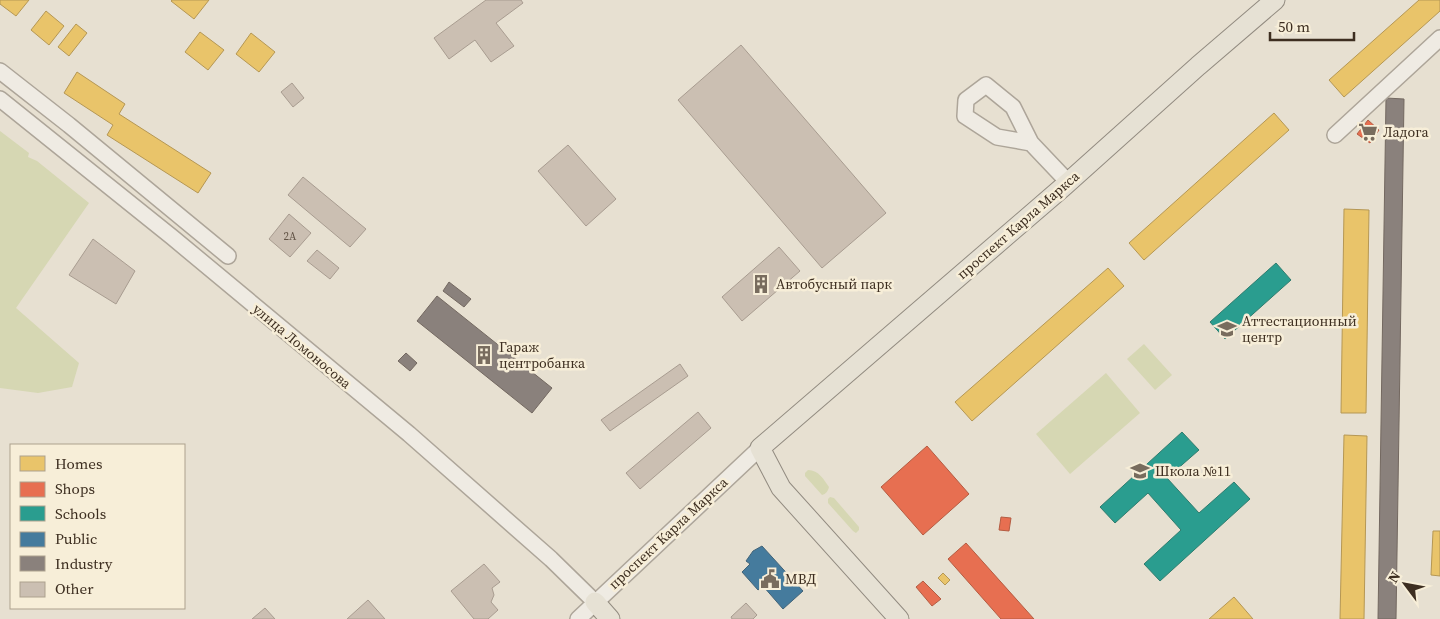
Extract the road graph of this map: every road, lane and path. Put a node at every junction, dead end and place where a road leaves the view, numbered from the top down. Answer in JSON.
{"nodes":[{"id":1,"x":1275,"y":0,"type":"edge"},
{"id":2,"x":1440,"y":38,"type":"edge"},
{"id":3,"x":0,"y":72,"type":"edge"},
{"id":4,"x":0,"y":99,"type":"edge"},
{"id":5,"x":1335,"y":135,"type":"dead end"},
{"id":6,"x":1031,"y":143,"type":"dead end"},
{"id":7,"x":1068,"y":182,"type":"junction"},
{"id":8,"x":228,"y":256,"type":"dead end"},
{"id":9,"x":760,"y":448,"type":"junction"},
{"id":10,"x":595,"y":602,"type":"junction"},
{"id":11,"x":578,"y":619,"type":"edge"},
{"id":12,"x":610,"y":619,"type":"edge"},
{"id":13,"x":899,"y":619,"type":"edge"}],
"edges":[{"from":1,"to":7,"type":"main road","name":"проспект Карла Маркса"},
{"from":2,"to":5,"type":"street"},
{"from":3,"to":8,"type":"street"},
{"from":4,"to":10,"type":"street","name":"улица Ломоносова"},
{"from":6,"to":7,"type":"street"},
{"from":7,"to":9,"type":"main road","name":"проспект Карла Маркса"},
{"from":9,"to":10,"type":"street","name":"проспект Карла Маркса"},
{"from":9,"to":13,"type":"main road"},
{"from":10,"to":11,"type":"street","name":"проспект Карла Маркса"},
{"from":10,"to":12,"type":"main road"}]}
